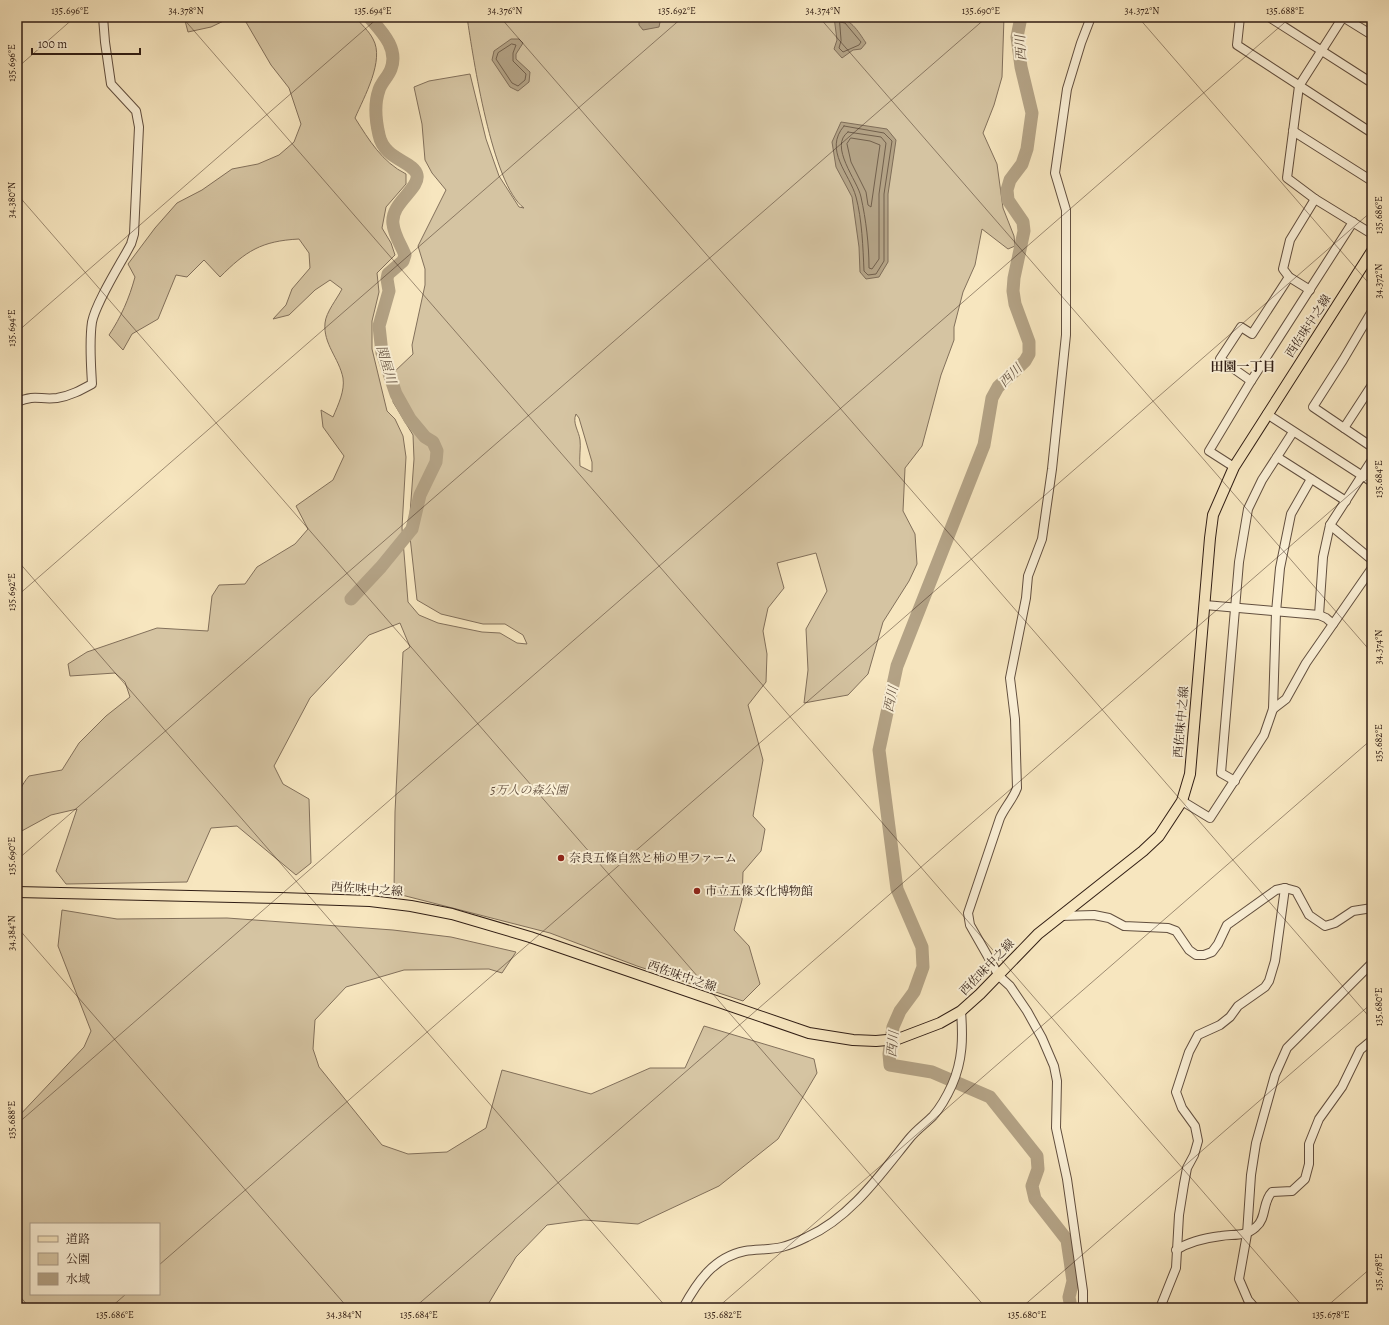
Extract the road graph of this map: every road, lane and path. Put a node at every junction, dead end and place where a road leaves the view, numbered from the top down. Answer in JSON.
{"nodes":[{"id":1,"x":103,"y":17,"type":"edge"},
{"id":2,"x":1091,"y":17,"type":"edge"},
{"id":3,"x":1240,"y":17,"type":"edge"},
{"id":4,"x":1269,"y":17,"type":"edge"},
{"id":5,"x":1343,"y":17,"type":"edge"},
{"id":6,"x":1372,"y":35,"type":"edge"},
{"id":7,"x":1321,"y":50,"type":"junction"},
{"id":8,"x":1372,"y":83,"type":"edge"},
{"id":9,"x":1299,"y":86,"type":"junction"},
{"id":10,"x":1293,"y":131,"type":"junction"},
{"id":11,"x":1372,"y":133,"type":"edge"},
{"id":12,"x":1372,"y":181,"type":"edge"},
{"id":13,"x":1315,"y":199,"type":"junction"},
{"id":14,"x":1353,"y":222,"type":"junction"},
{"id":15,"x":1372,"y":234,"type":"edge"},
{"id":16,"x":1372,"y":251,"type":"edge"},
{"id":17,"x":1289,"y":277,"type":"junction"},
{"id":18,"x":1310,"y":290,"type":"junction"},
{"id":19,"x":1372,"y":311,"type":"edge"},
{"id":20,"x":1251,"y":381,"type":"junction"},
{"id":21,"x":1372,"y":385,"type":"edge"},
{"id":22,"x":17,"y":402,"type":"edge"},
{"id":23,"x":1267,"y":414,"type":"junction"},
{"id":24,"x":1344,"y":428,"type":"junction"},
{"id":25,"x":1294,"y":432,"type":"junction"},
{"id":26,"x":1372,"y":447,"type":"edge"},
{"id":27,"x":1277,"y":457,"type":"junction"},
{"id":28,"x":1372,"y":460,"type":"edge"},
{"id":29,"x":1234,"y":467,"type":"junction"},
{"id":30,"x":1363,"y":476,"type":"junction"},
{"id":31,"x":1311,"y":479,"type":"junction"},
{"id":32,"x":1372,"y":482,"type":"edge"},
{"id":33,"x":1346,"y":501,"type":"junction"},
{"id":34,"x":1330,"y":525,"type":"junction"},
{"id":35,"x":1372,"y":560,"type":"edge"},
{"id":36,"x":1372,"y":568,"type":"edge"},
{"id":37,"x":1205,"y":605,"type":"junction"},
{"id":38,"x":1236,"y":608,"type":"junction"},
{"id":39,"x":1276,"y":612,"type":"junction"},
{"id":40,"x":1319,"y":615,"type":"junction"},
{"id":41,"x":1333,"y":624,"type":"junction"},
{"id":42,"x":1273,"y":709,"type":"junction"},
{"id":43,"x":1235,"y":781,"type":"junction"},
{"id":44,"x":1182,"y":801,"type":"junction"},
{"id":45,"x":1285,"y":888,"type":"junction"},
{"id":46,"x":17,"y":892,"type":"edge"},
{"id":47,"x":1372,"y":908,"type":"edge"},
{"id":48,"x":1060,"y":916,"type":"junction"},
{"id":49,"x":1372,"y":963,"type":"edge"},
{"id":50,"x":999,"y":976,"type":"junction"},
{"id":51,"x":961,"y":1011,"type":"junction"},
{"id":52,"x":1372,"y":1040,"type":"edge"},
{"id":53,"x":1247,"y":1234,"type":"junction"},
{"id":54,"x":1176,"y":1250,"type":"junction"},
{"id":55,"x":682,"y":1308,"type":"edge"},
{"id":56,"x":1083,"y":1308,"type":"edge"},
{"id":57,"x":1160,"y":1308,"type":"edge"},
{"id":58,"x":1255,"y":1308,"type":"edge"}],
"edges":[{"from":1,"to":22,"type":"street"},
{"from":2,"to":50,"type":"street"},
{"from":3,"to":9,"type":"street"},
{"from":4,"to":7,"type":"street"},
{"from":5,"to":6,"type":"street"},
{"from":5,"to":7,"type":"street"},
{"from":7,"to":8,"type":"street"},
{"from":7,"to":9,"type":"street"},
{"from":9,"to":10,"type":"street"},
{"from":9,"to":11,"type":"street"},
{"from":10,"to":12,"type":"street"},
{"from":10,"to":13,"type":"street"},
{"from":13,"to":14,"type":"street"},
{"from":13,"to":17,"type":"street"},
{"from":14,"to":15,"type":"street"},
{"from":14,"to":18,"type":"street"},
{"from":16,"to":23,"type":"main road","name":"西佐味中之線"},
{"from":17,"to":18,"type":"street"},
{"from":17,"to":20,"type":"street"},
{"from":18,"to":20,"type":"street"},
{"from":19,"to":24,"type":"street"},
{"from":20,"to":29,"type":"street"},
{"from":21,"to":24,"type":"street"},
{"from":23,"to":25,"type":"street"},
{"from":23,"to":29,"type":"main road","name":"西佐味中之線"},
{"from":24,"to":26,"type":"street"},
{"from":25,"to":27,"type":"street"},
{"from":25,"to":30,"type":"street"},
{"from":27,"to":31,"type":"street"},
{"from":27,"to":38,"type":"street"},
{"from":28,"to":30,"type":"street"},
{"from":29,"to":37,"type":"main road","name":"西佐味中之線"},
{"from":30,"to":32,"type":"street"},
{"from":30,"to":33,"type":"street"},
{"from":31,"to":33,"type":"street"},
{"from":31,"to":39,"type":"street"},
{"from":33,"to":34,"type":"street"},
{"from":34,"to":35,"type":"street"},
{"from":34,"to":40,"type":"street"},
{"from":36,"to":41,"type":"street"},
{"from":37,"to":38,"type":"street"},
{"from":37,"to":44,"type":"main road","name":"西佐味中之線"},
{"from":38,"to":39,"type":"street"},
{"from":38,"to":43,"type":"street"},
{"from":39,"to":40,"type":"street"},
{"from":39,"to":42,"type":"street"},
{"from":40,"to":41,"type":"street"},
{"from":41,"to":42,"type":"street"},
{"from":42,"to":43,"type":"street"},
{"from":43,"to":44,"type":"street"},
{"from":44,"to":48,"type":"main road","name":"西佐味中之線"},
{"from":45,"to":47,"type":"street"},
{"from":45,"to":48,"type":"street"},
{"from":45,"to":54,"type":"street"},
{"from":46,"to":51,"type":"main road","name":"西佐味中之線"},
{"from":48,"to":50,"type":"main road","name":"西佐味中之線"},
{"from":49,"to":53,"type":"street"},
{"from":50,"to":51,"type":"main road","name":"西佐味中之線"},
{"from":50,"to":56,"type":"street"},
{"from":51,"to":55,"type":"street"},
{"from":52,"to":53,"type":"street"},
{"from":53,"to":54,"type":"street"},
{"from":53,"to":58,"type":"street"},
{"from":54,"to":57,"type":"street"}]}
